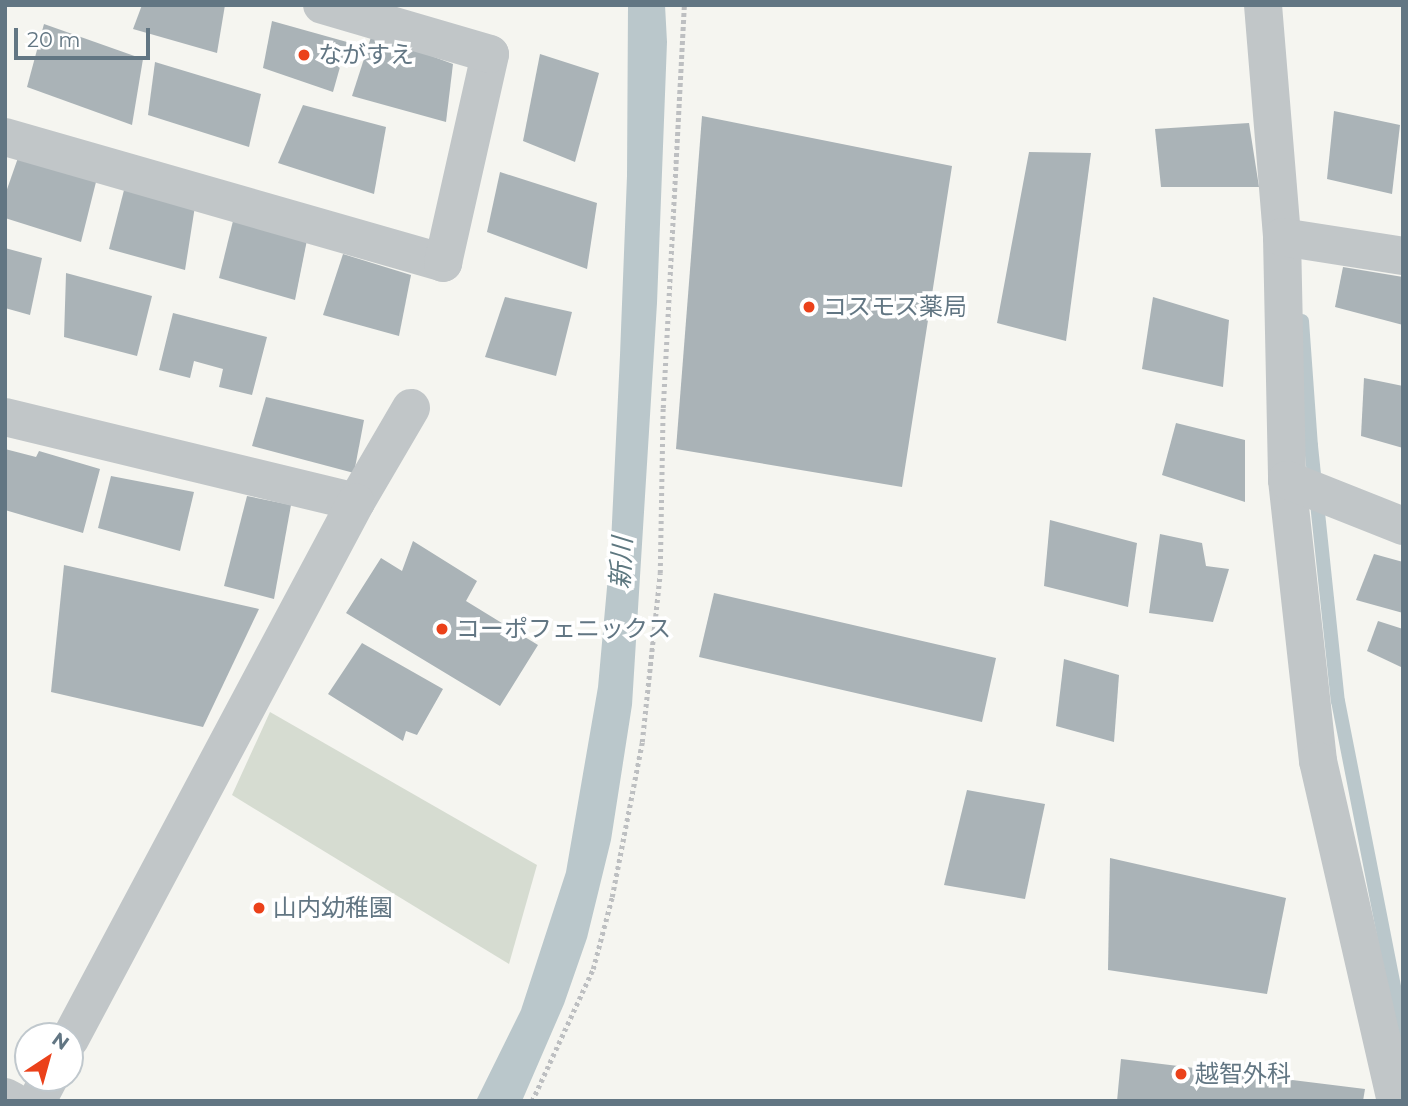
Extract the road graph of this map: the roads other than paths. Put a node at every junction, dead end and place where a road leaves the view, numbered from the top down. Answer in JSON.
{"nodes":[{"id":1,"x":323,"y":5,"type":"edge"},
{"id":2,"x":1263,"y":5,"type":"edge"},
{"id":3,"x":5,"y":136,"type":"edge"},
{"id":4,"x":1300,"y":240,"type":"junction"},
{"id":5,"x":1403,"y":256,"type":"edge"},
{"id":6,"x":411,"y":408,"type":"dead end"},
{"id":7,"x":5,"y":417,"type":"edge"},
{"id":8,"x":1287,"y":480,"type":"junction"},
{"id":9,"x":356,"y":502,"type":"junction"},
{"id":10,"x":1403,"y":526,"type":"edge"},
{"id":11,"x":79,"y":1022,"type":"edge"},
{"id":12,"x":5,"y":1097,"type":"edge"},
{"id":13,"x":13,"y":1101,"type":"edge"},
{"id":14,"x":1396,"y":1101,"type":"edge"}],
"edges":[{"from":1,"to":3,"type":"street"},
{"from":2,"to":4,"type":"street"},
{"from":4,"to":5,"type":"street"},
{"from":4,"to":8,"type":"street"},
{"from":6,"to":9,"type":"street"},
{"from":7,"to":9,"type":"street"},
{"from":8,"to":10,"type":"street"},
{"from":8,"to":14,"type":"street"},
{"from":9,"to":11,"type":"street"},
{"from":12,"to":13,"type":"street"}]}
